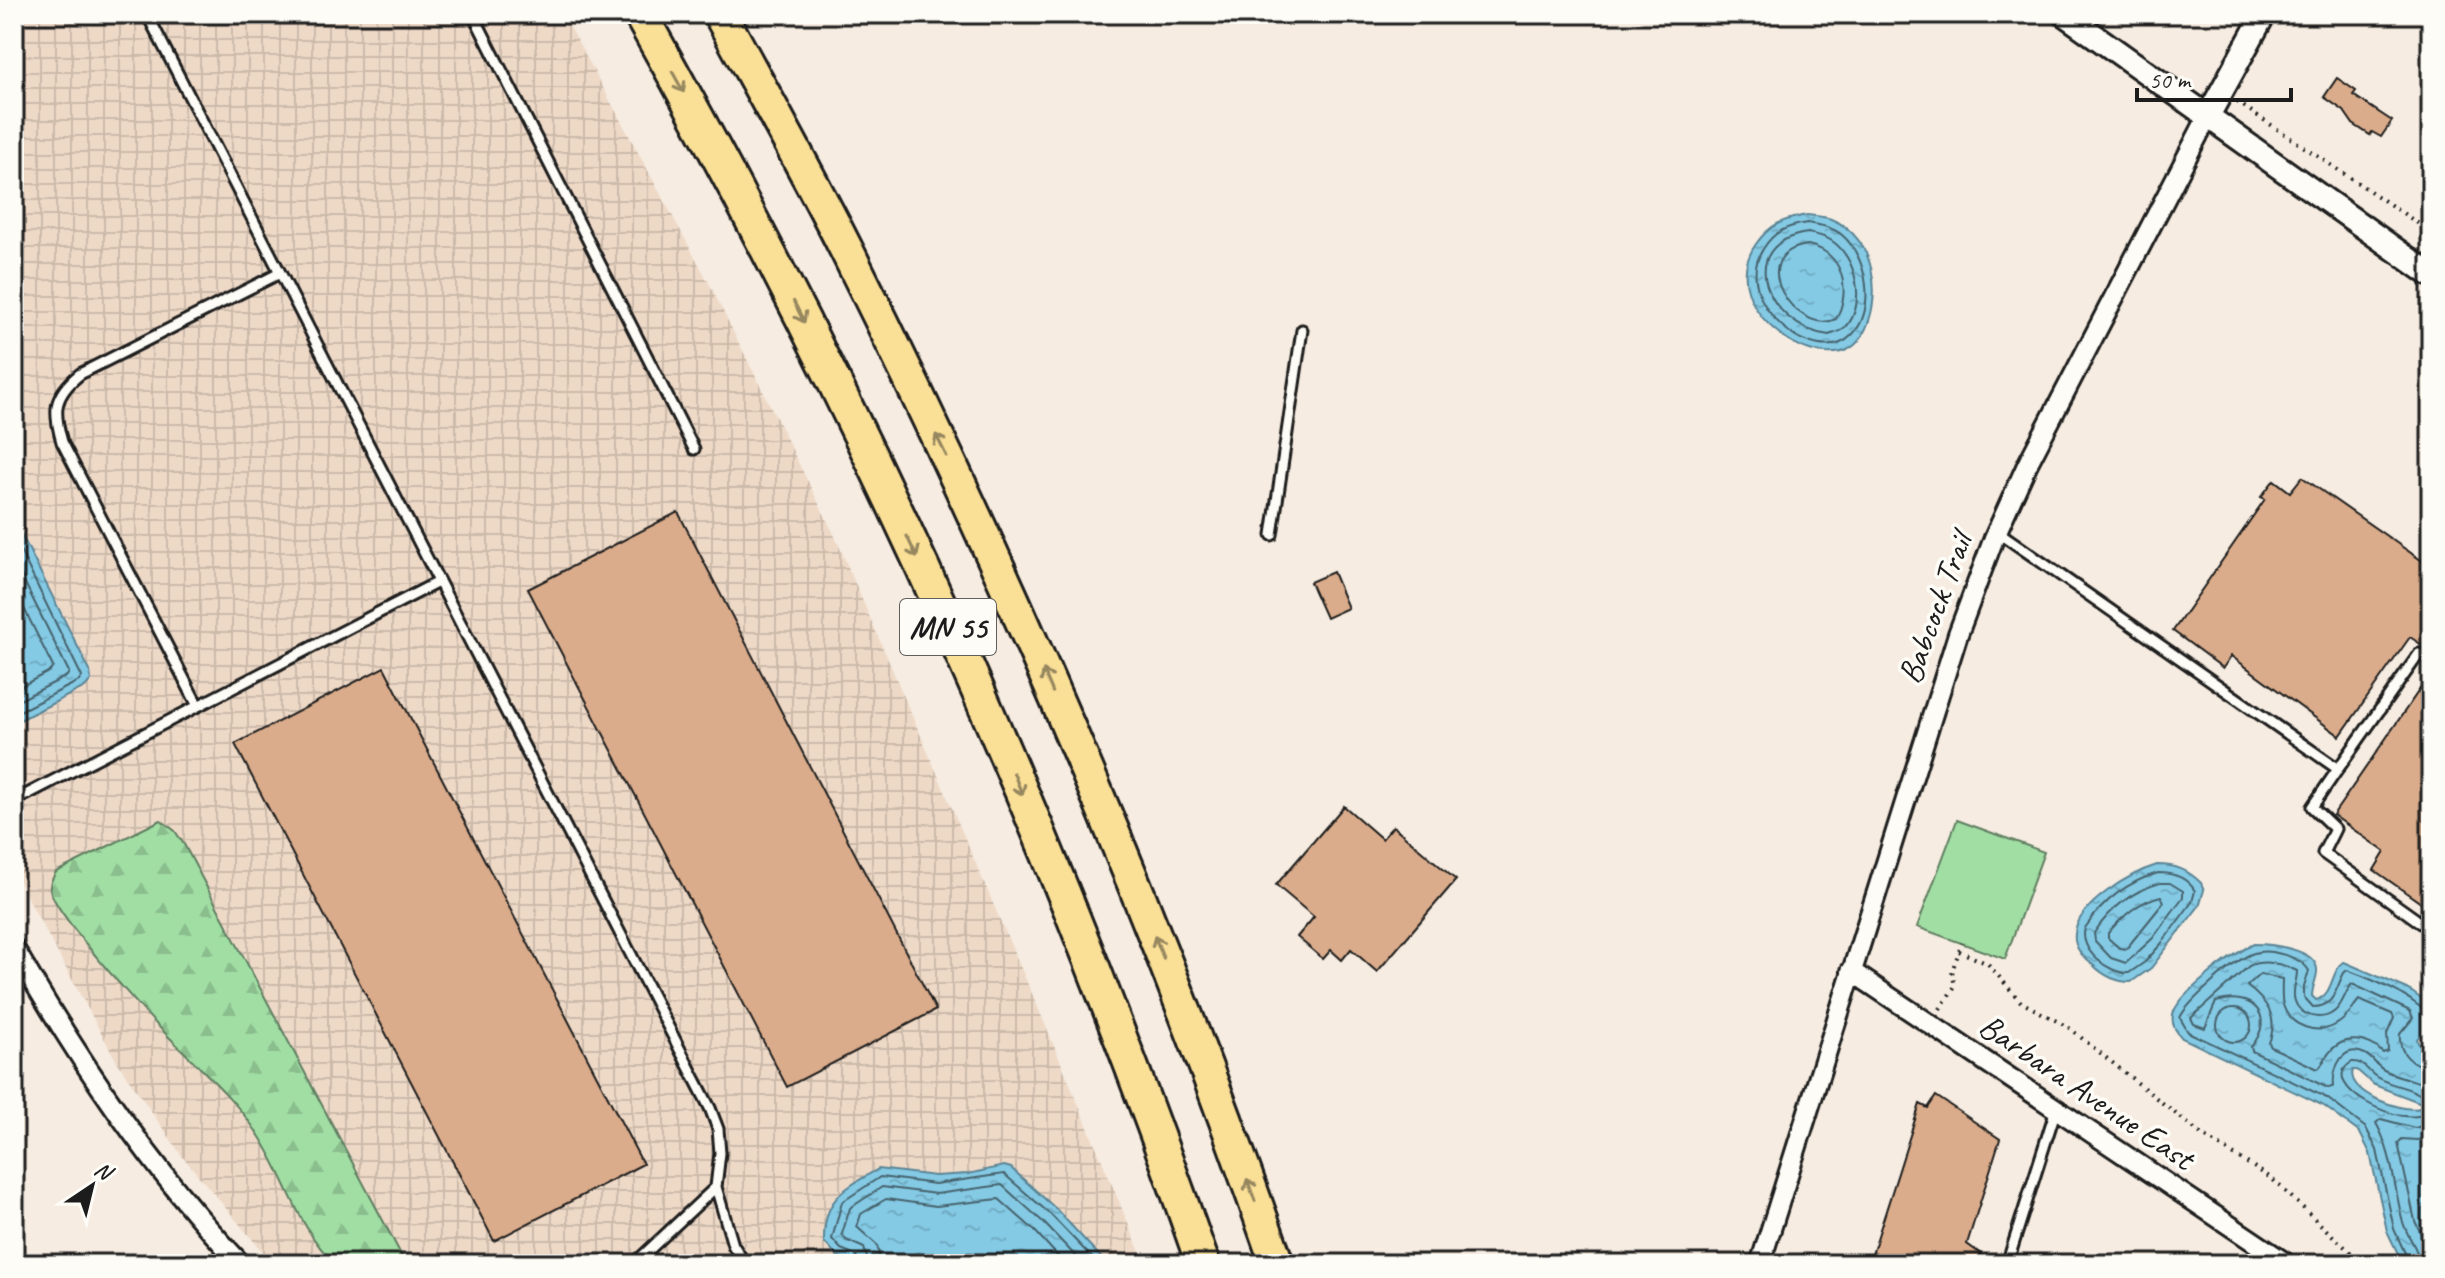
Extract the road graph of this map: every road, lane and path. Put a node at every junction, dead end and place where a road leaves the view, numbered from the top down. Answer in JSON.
{"nodes":[{"id":1,"x":147,"y":14,"type":"edge"},
{"id":2,"x":473,"y":14,"type":"edge"},
{"id":3,"x":640,"y":14,"type":"edge"},
{"id":4,"x":720,"y":14,"type":"edge"},
{"id":5,"x":2064,"y":14,"type":"edge"},
{"id":6,"x":2264,"y":14,"type":"edge"},
{"id":7,"x":2222,"y":91,"type":"junction"},
{"id":8,"x":2208,"y":116,"type":"junction"},
{"id":9,"x":2431,"y":232,"type":"edge"},
{"id":10,"x":280,"y":273,"type":"junction"},
{"id":11,"x":2431,"y":275,"type":"edge"},
{"id":12,"x":1302,"y":330,"type":"dead end"},
{"id":13,"x":694,"y":449,"type":"dead end"},
{"id":14,"x":1997,"y":531,"type":"junction"},
{"id":15,"x":1272,"y":535,"type":"dead end"},
{"id":16,"x":438,"y":582,"type":"junction"},
{"id":17,"x":2419,"y":654,"type":"dead end"},
{"id":18,"x":198,"y":706,"type":"junction"},
{"id":19,"x":2338,"y":769,"type":"junction"},
{"id":20,"x":14,"y":801,"type":"edge"},
{"id":21,"x":2431,"y":930,"type":"edge"},
{"id":22,"x":1962,"y":943,"type":"dead end"},
{"id":23,"x":14,"y":948,"type":"edge"},
{"id":24,"x":1959,"y":951,"type":"junction"},
{"id":25,"x":1851,"y":971,"type":"junction"},
{"id":26,"x":1930,"y":1024,"type":"junction"},
{"id":27,"x":2056,"y":1109,"type":"junction"},
{"id":28,"x":716,"y":1187,"type":"junction"},
{"id":29,"x":241,"y":1264,"type":"edge"},
{"id":30,"x":634,"y":1264,"type":"edge"},
{"id":31,"x":745,"y":1264,"type":"edge"},
{"id":32,"x":1203,"y":1264,"type":"edge"},
{"id":33,"x":1277,"y":1264,"type":"edge"},
{"id":34,"x":1760,"y":1264,"type":"edge"},
{"id":35,"x":2007,"y":1264,"type":"edge"},
{"id":36,"x":2287,"y":1264,"type":"edge"},
{"id":37,"x":2363,"y":1264,"type":"edge"}],
"edges":[{"from":1,"to":10,"type":"lane"},
{"from":2,"to":13,"type":"lane"},
{"from":3,"to":32,"type":"highway","number":"MN 55","one_way":true},
{"from":33,"to":4,"type":"highway","number":"MN 55","one_way":true},
{"from":5,"to":8,"type":"street"},
{"from":6,"to":7,"type":"street","name":"Babcock Trail"},
{"from":7,"to":8,"type":"street","name":"Babcock Trail"},
{"from":7,"to":9,"type":"path"},
{"from":8,"to":11,"type":"street"},
{"from":8,"to":14,"type":"street","name":"Babcock Trail"},
{"from":10,"to":16,"type":"lane"},
{"from":10,"to":18,"type":"lane"},
{"from":12,"to":15,"type":"lane"},
{"from":14,"to":19,"type":"lane"},
{"from":14,"to":25,"type":"street","name":"Babcock Trail"},
{"from":16,"to":18,"type":"lane"},
{"from":16,"to":28,"type":"lane"},
{"from":17,"to":19,"type":"lane"},
{"from":18,"to":20,"type":"lane"},
{"from":19,"to":21,"type":"lane"},
{"from":22,"to":24,"type":"path"},
{"from":23,"to":29,"type":"street"},
{"from":24,"to":26,"type":"path"},
{"from":24,"to":37,"type":"path"},
{"from":25,"to":26,"type":"street","name":"Barbara Avenue East"},
{"from":25,"to":34,"type":"street","name":"Babcock Trail"},
{"from":26,"to":27,"type":"street","name":"Barbara Avenue East"},
{"from":27,"to":35,"type":"lane"},
{"from":27,"to":36,"type":"street","name":"Barbara Avenue East"},
{"from":28,"to":30,"type":"lane"},
{"from":28,"to":31,"type":"lane"}]}
